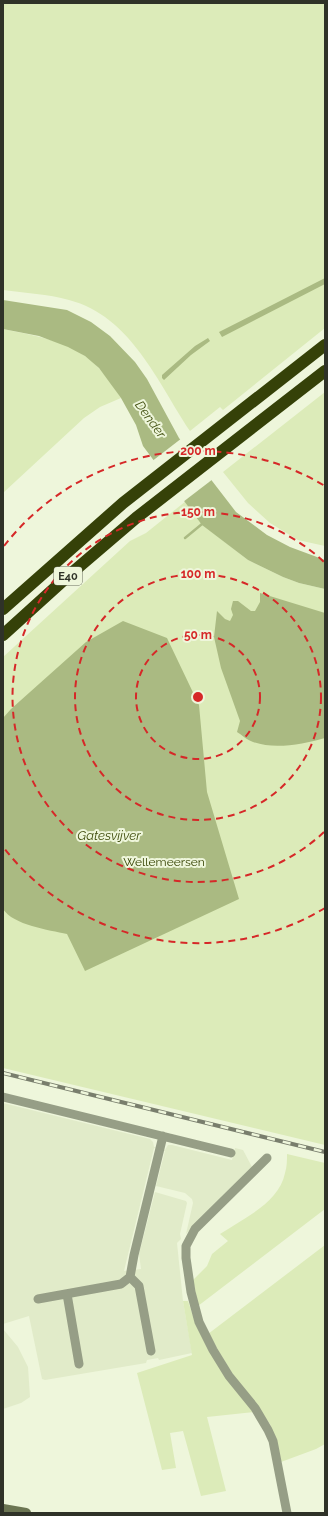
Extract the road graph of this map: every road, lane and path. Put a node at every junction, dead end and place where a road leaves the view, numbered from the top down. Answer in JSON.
{"nodes":[{"id":1,"x":325,"y":345,"type":"edge"},
{"id":2,"x":325,"y":371,"type":"edge"},
{"id":3,"x":3,"y":609,"type":"edge"},
{"id":4,"x":3,"y":635,"type":"edge"},
{"id":5,"x":3,"y":1097,"type":"edge"},
{"id":6,"x":163,"y":1136,"type":"junction"},
{"id":7,"x":231,"y":1153,"type":"dead end"},
{"id":8,"x":268,"y":1158,"type":"dead end"},
{"id":9,"x":130,"y":1277,"type":"junction"},
{"id":10,"x":67,"y":1294,"type":"junction"},
{"id":11,"x":38,"y":1299,"type":"dead end"},
{"id":12,"x":151,"y":1351,"type":"dead end"},
{"id":13,"x":79,"y":1364,"type":"dead end"},
{"id":14,"x":3,"y":1509,"type":"edge"},
{"id":15,"x":26,"y":1513,"type":"edge"},
{"id":16,"x":287,"y":1513,"type":"edge"}],
"edges":[{"from":1,"to":3,"type":"highway","number":"E40"},
{"from":2,"to":4,"type":"highway","number":"E40"},
{"from":5,"to":6,"type":"street"},
{"from":6,"to":7,"type":"street"},
{"from":6,"to":9,"type":"street"},
{"from":8,"to":16,"type":"street"},
{"from":9,"to":10,"type":"street"},
{"from":9,"to":12,"type":"street"},
{"from":10,"to":11,"type":"street"},
{"from":10,"to":13,"type":"street"},
{"from":14,"to":15,"type":"main road"}]}
